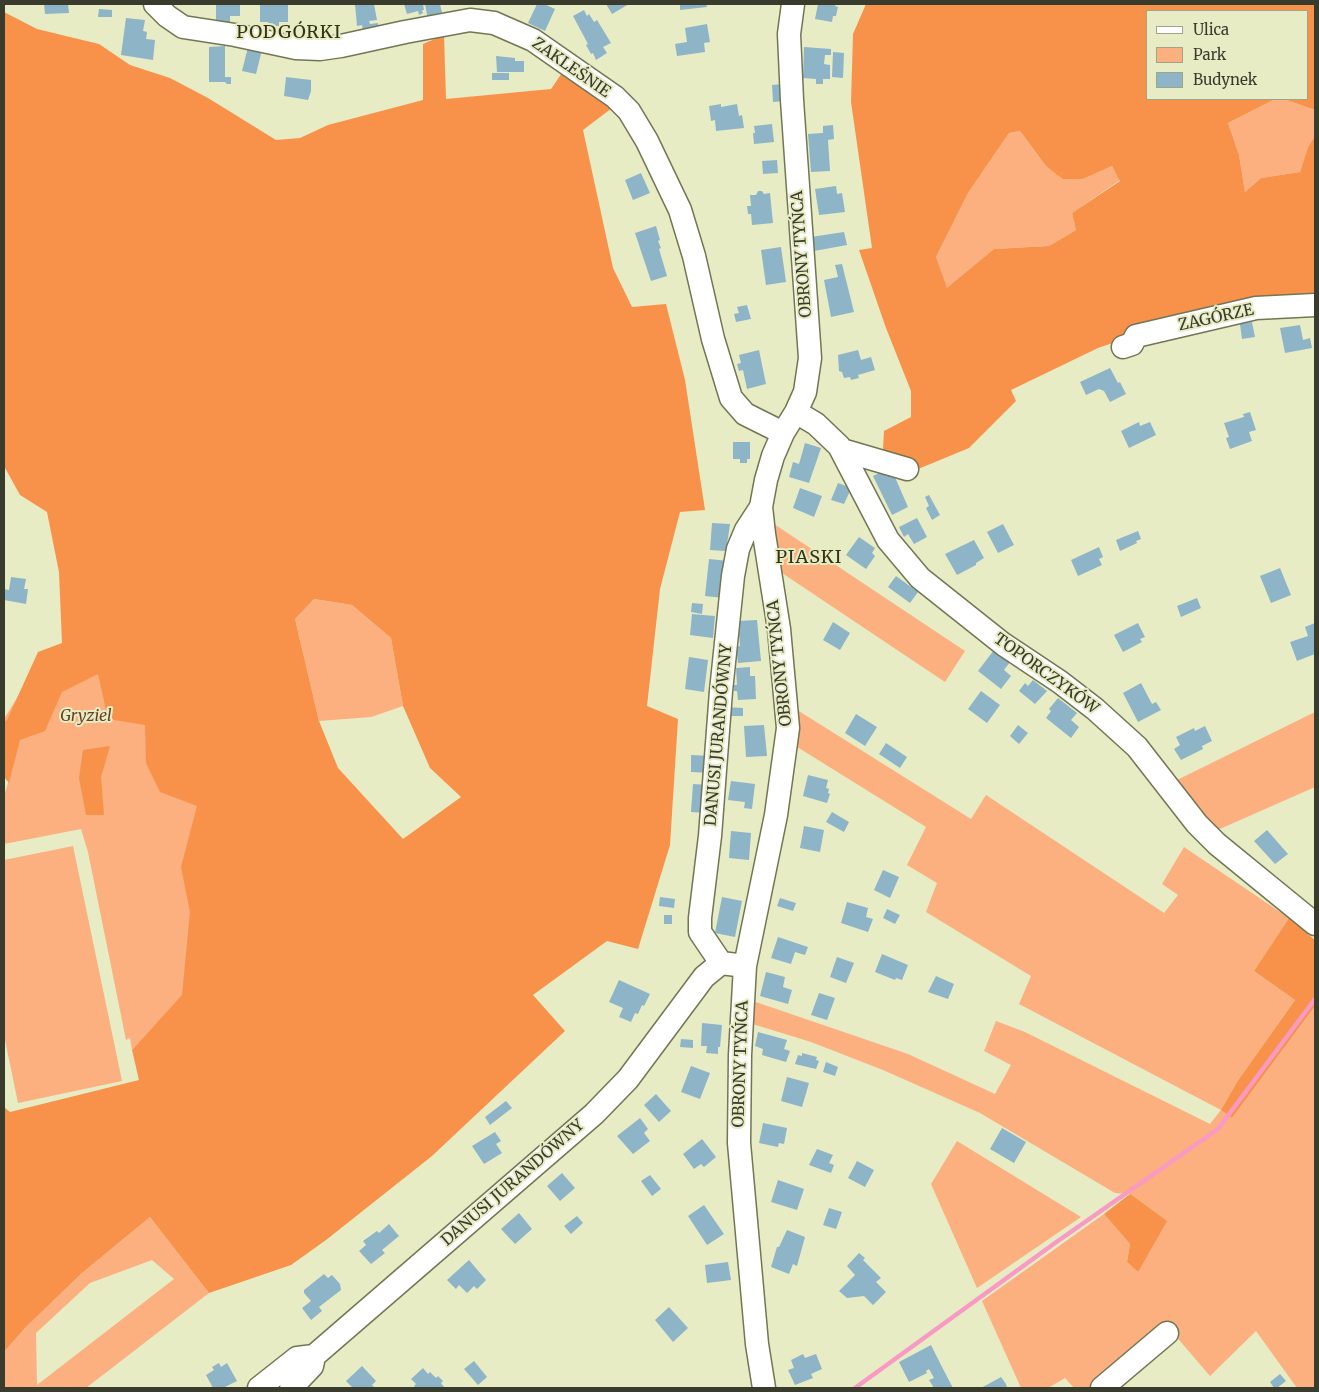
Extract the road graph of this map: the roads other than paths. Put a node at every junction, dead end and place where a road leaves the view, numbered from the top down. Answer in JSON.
{"nodes":[{"id":1,"x":155,"y":4,"type":"edge"},
{"id":2,"x":792,"y":4,"type":"edge"},
{"id":3,"x":1315,"y":305,"type":"edge"},
{"id":4,"x":1123,"y":347,"type":"dead end"},
{"id":5,"x":796,"y":412,"type":"junction"},
{"id":6,"x":783,"y":433,"type":"junction"},
{"id":7,"x":842,"y":450,"type":"junction"},
{"id":8,"x":906,"y":469,"type":"dead end"},
{"id":9,"x":762,"y":507,"type":"junction"},
{"id":10,"x":1315,"y":924,"type":"edge"},
{"id":11,"x":720,"y":964,"type":"junction"},
{"id":12,"x":745,"y":966,"type":"junction"},
{"id":13,"x":1167,"y":1333,"type":"dead end"},
{"id":14,"x":314,"y":1356,"type":"junction"},
{"id":15,"x":259,"y":1388,"type":"edge"},
{"id":16,"x":292,"y":1388,"type":"edge"},
{"id":17,"x":764,"y":1388,"type":"edge"},
{"id":18,"x":1102,"y":1388,"type":"edge"}],
"edges":[{"from":1,"to":6,"type":"street","name":"ZAKLEŚNIE"},
{"from":2,"to":5,"type":"street","name":"OBRONY TYŃCA"},
{"from":3,"to":4,"type":"street","name":"ZAGÓRZE"},
{"from":5,"to":6,"type":"street","name":"OBRONY TYŃCA"},
{"from":5,"to":7,"type":"street","name":"TOPORCZYKÓW"},
{"from":6,"to":9,"type":"street","name":"OBRONY TYŃCA"},
{"from":7,"to":8,"type":"street"},
{"from":7,"to":10,"type":"street","name":"TOPORCZYKÓW"},
{"from":9,"to":11,"type":"street","name":"DANUSI JURANDÓWNY"},
{"from":9,"to":12,"type":"street","name":"OBRONY TYŃCA"},
{"from":11,"to":12,"type":"street"},
{"from":11,"to":14,"type":"street","name":"DANUSI JURANDÓWNY"},
{"from":12,"to":17,"type":"street","name":"OBRONY TYŃCA"},
{"from":13,"to":18,"type":"street"},
{"from":14,"to":15,"type":"street"},
{"from":14,"to":16,"type":"street","name":"DANUSI JURANDÓWNY"}]}
